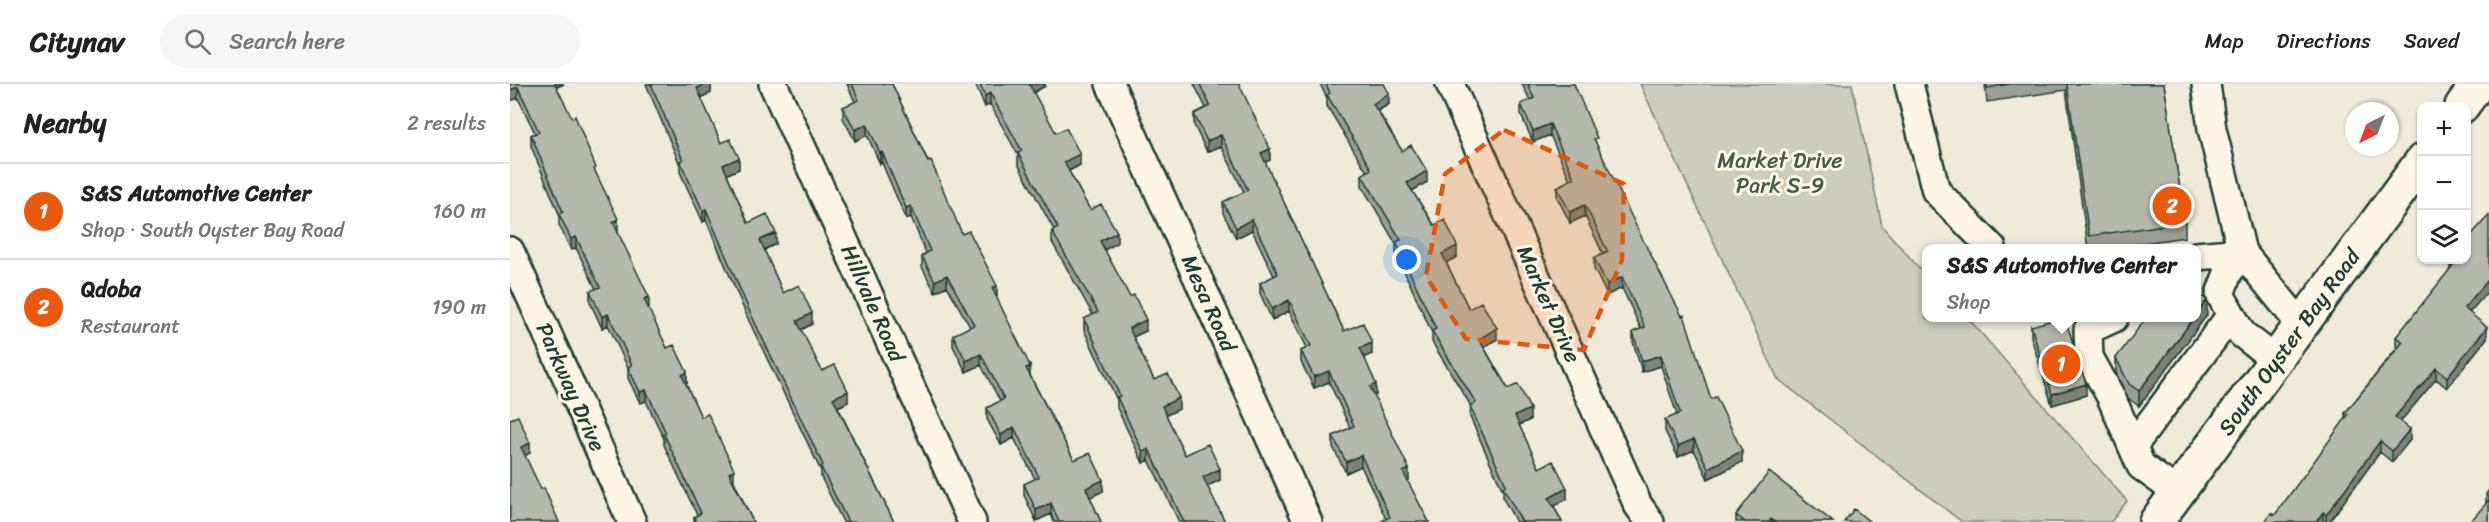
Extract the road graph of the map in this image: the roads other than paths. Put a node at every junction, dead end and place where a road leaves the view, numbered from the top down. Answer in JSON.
{"nodes":[{"id":1,"x":773,"y":84,"type":"edge"},
{"id":2,"x":1110,"y":84,"type":"edge"},
{"id":3,"x":1450,"y":84,"type":"edge"},
{"id":4,"x":1909,"y":84,"type":"edge"},
{"id":5,"x":2206,"y":84,"type":"edge"},
{"id":6,"x":2478,"y":84,"type":"edge"},
{"id":7,"x":2465,"y":102,"type":"edge"},
{"id":8,"x":2417,"y":166,"type":"edge"},
{"id":9,"x":1987,"y":244,"type":"edge"},
{"id":10,"x":2242,"y":252,"type":"junction"},
{"id":11,"x":511,"y":254,"type":"edge"},
{"id":12,"x":2201,"y":256,"type":"edge"},
{"id":13,"x":2231,"y":315,"type":"junction"},
{"id":14,"x":2105,"y":322,"type":"edge"},
{"id":15,"x":2301,"y":325,"type":"junction"},
{"id":16,"x":2276,"y":360,"type":"junction"},
{"id":17,"x":2133,"y":447,"type":"junction"},
{"id":18,"x":2178,"y":493,"type":"junction"},
{"id":19,"x":632,"y":522,"type":"edge"},
{"id":20,"x":972,"y":522,"type":"edge"},
{"id":21,"x":1308,"y":522,"type":"edge"},
{"id":22,"x":1650,"y":522,"type":"edge"},
{"id":23,"x":2156,"y":522,"type":"edge"}],
"edges":[{"from":1,"to":20,"type":"street","name":"Hillvale Road"},
{"from":2,"to":21,"type":"street","name":"Mesa Road"},
{"from":3,"to":22,"type":"street","name":"Market Drive"},
{"from":4,"to":9,"type":"street"},
{"from":5,"to":10,"type":"street"},
{"from":6,"to":7,"type":"main road"},
{"from":8,"to":15,"type":"main road","name":"South Oyster Bay Road"},
{"from":10,"to":12,"type":"street"},
{"from":10,"to":13,"type":"street"},
{"from":10,"to":15,"type":"street"},
{"from":11,"to":19,"type":"street","name":"Parkway Drive"},
{"from":13,"to":16,"type":"street"},
{"from":13,"to":17,"type":"street"},
{"from":14,"to":17,"type":"street"},
{"from":15,"to":16,"type":"main road","name":"South Oyster Bay Road"},
{"from":16,"to":18,"type":"main road","name":"South Oyster Bay Road"},
{"from":17,"to":18,"type":"street"},
{"from":18,"to":23,"type":"main road","name":"South Oyster Bay Road"}]}
